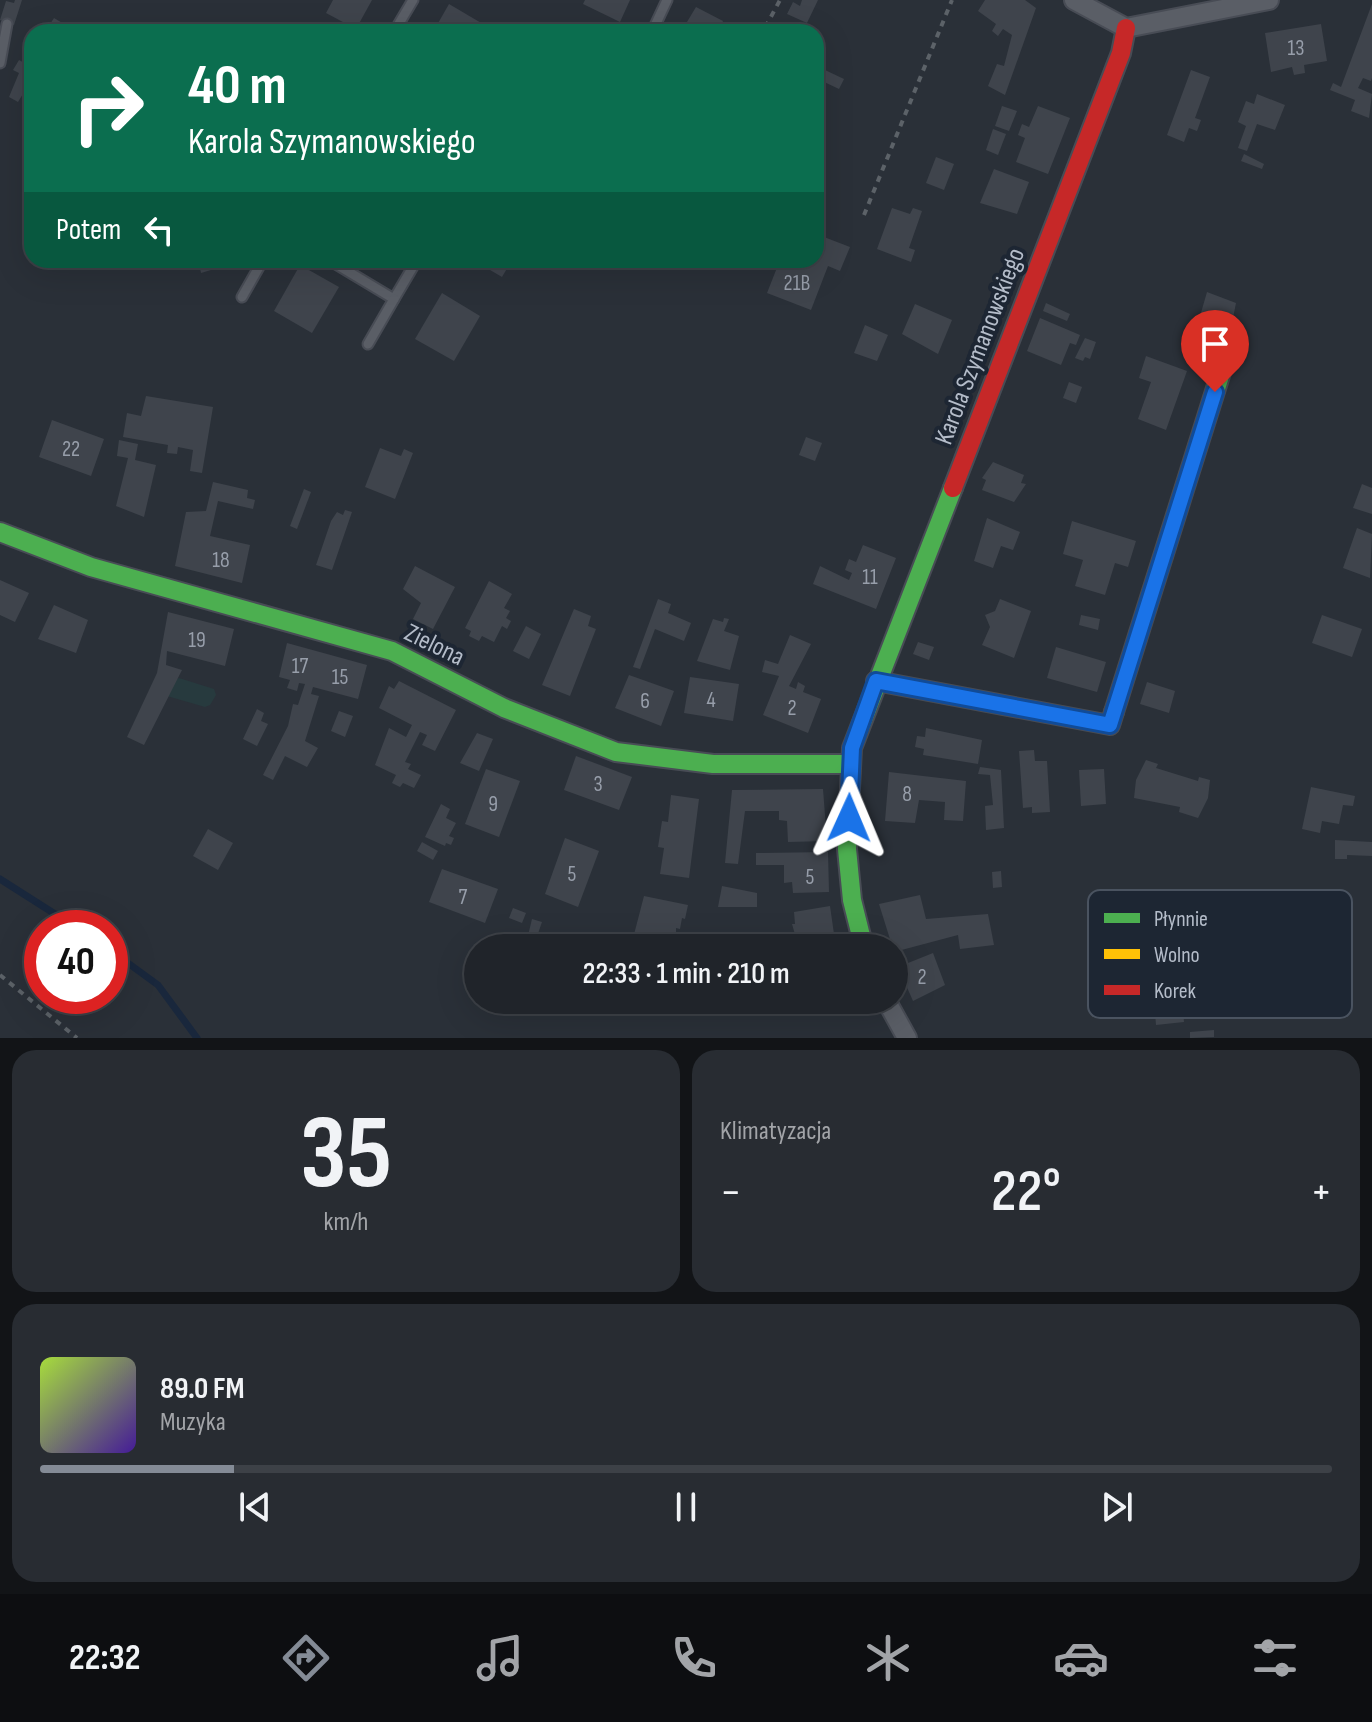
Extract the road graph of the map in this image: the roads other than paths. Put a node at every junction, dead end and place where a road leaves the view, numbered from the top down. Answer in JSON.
{"nodes":[{"id":1,"x":413,"y":0,"type":"edge"},
{"id":2,"x":667,"y":0,"type":"edge"},
{"id":3,"x":1074,"y":0,"type":"edge"},
{"id":4,"x":1269,"y":0,"type":"edge"},
{"id":5,"x":7,"y":24,"type":"dead end"},
{"id":6,"x":399,"y":24,"type":"edge"},
{"id":7,"x":656,"y":24,"type":"edge"},
{"id":8,"x":1126,"y":28,"type":"junction"},
{"id":9,"x":0,"y":63,"type":"edge"},
{"id":10,"x":258,"y":268,"type":"edge"},
{"id":11,"x":342,"y":268,"type":"edge"},
{"id":12,"x":412,"y":268,"type":"edge"},
{"id":13,"x":242,"y":297,"type":"dead end"},
{"id":14,"x":394,"y":299,"type":"junction"},
{"id":15,"x":368,"y":344,"type":"dead end"},
{"id":16,"x":1223,"y":366,"type":"dead end"},
{"id":17,"x":0,"y":532,"type":"edge"},
{"id":18,"x":876,"y":681,"type":"junction"},
{"id":19,"x":850,"y":764,"type":"junction"},
{"id":20,"x":860,"y":934,"type":"edge"},
{"id":21,"x":894,"y":1014,"type":"edge"},
{"id":22,"x":907,"y":1038,"type":"edge"}],
"edges":[{"from":1,"to":6,"type":"lane"},
{"from":2,"to":7,"type":"lane"},
{"from":3,"to":8,"type":"street"},
{"from":4,"to":8,"type":"street"},
{"from":5,"to":9,"type":"lane"},
{"from":8,"to":18,"type":"street","name":"Karola Szymanowskiego"},
{"from":10,"to":13,"type":"lane"},
{"from":11,"to":14,"type":"lane"},
{"from":12,"to":14,"type":"lane"},
{"from":14,"to":15,"type":"lane"},
{"from":16,"to":18,"type":"street"},
{"from":17,"to":19,"type":"street","name":"Zielona"},
{"from":18,"to":19,"type":"street","name":"Karola Szymanowskiego"},
{"from":19,"to":20,"type":"street","name":"Karola Szymanowskiego"},
{"from":21,"to":22,"type":"street"}]}
